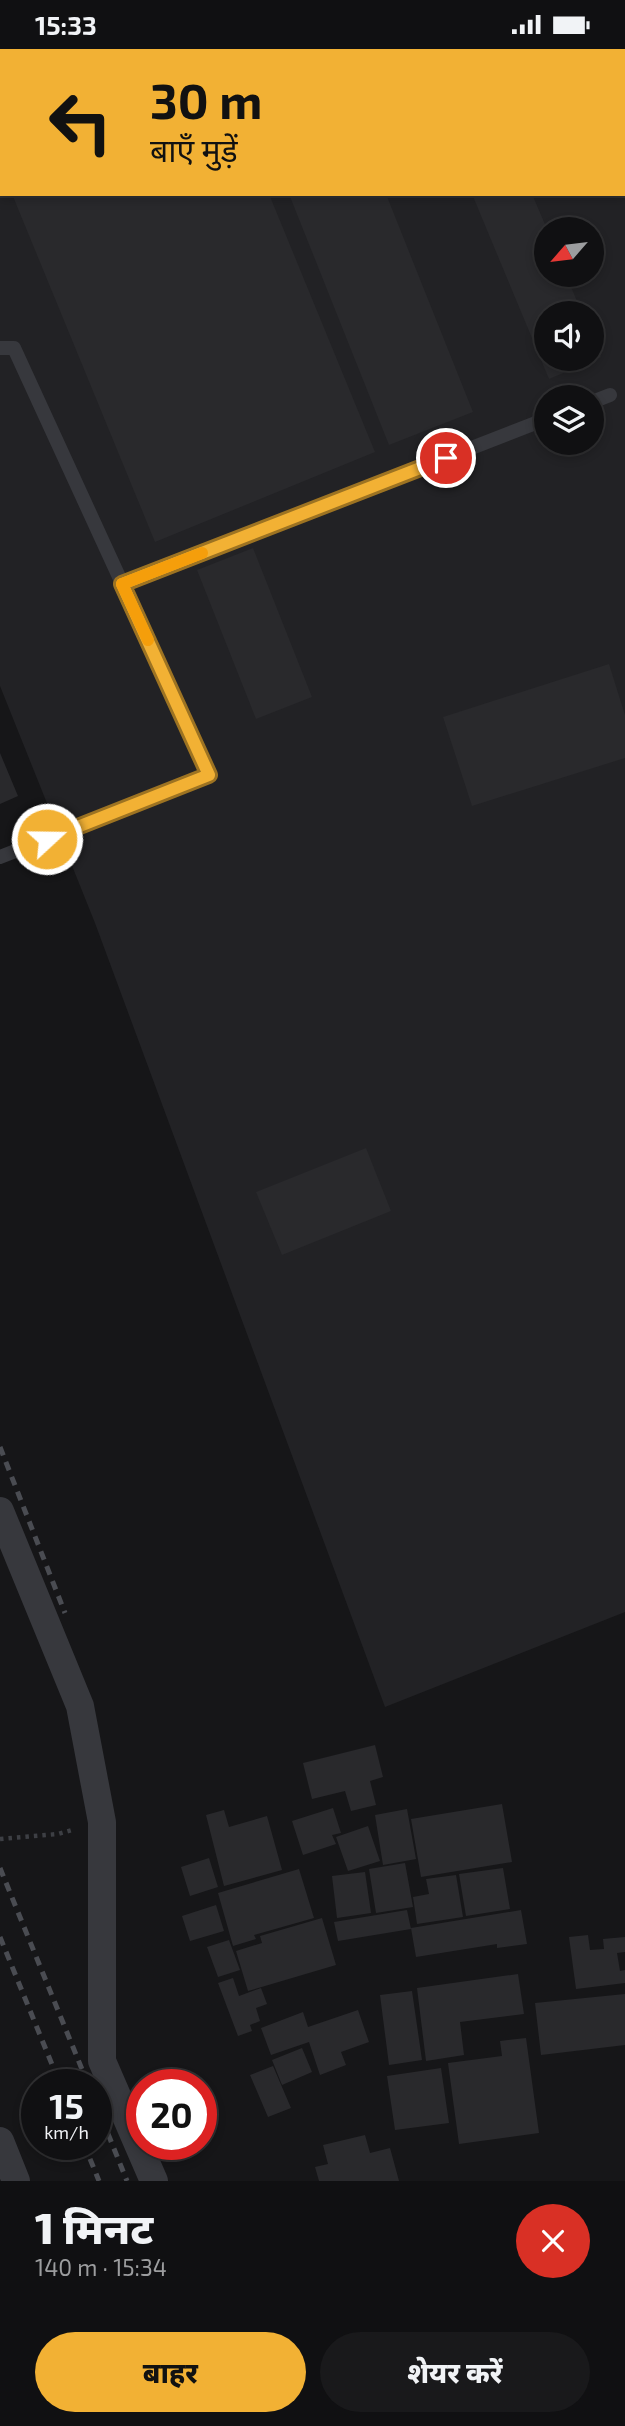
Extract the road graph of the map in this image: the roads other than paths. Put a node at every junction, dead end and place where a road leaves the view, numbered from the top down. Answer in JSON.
{"nodes":[{"id":1,"x":0,"y":348,"type":"edge"},
{"id":2,"x":610,"y":395,"type":"dead end"},
{"id":3,"x":604,"y":397,"type":"edge"},
{"id":4,"x":534,"y":424,"type":"edge"},
{"id":5,"x":122,"y":584,"type":"junction"},
{"id":6,"x":0,"y":857,"type":"edge"},
{"id":7,"x":0,"y":1511,"type":"edge"},
{"id":8,"x":0,"y":2141,"type":"edge"},
{"id":9,"x":16,"y":2181,"type":"edge"},
{"id":10,"x":154,"y":2181,"type":"edge"}],
"edges":[{"from":1,"to":5,"type":"lane"},
{"from":2,"to":3,"type":"lane"},
{"from":4,"to":5,"type":"lane"},
{"from":5,"to":6,"type":"lane"},
{"from":7,"to":10,"type":"street"},
{"from":8,"to":9,"type":"street"}]}
